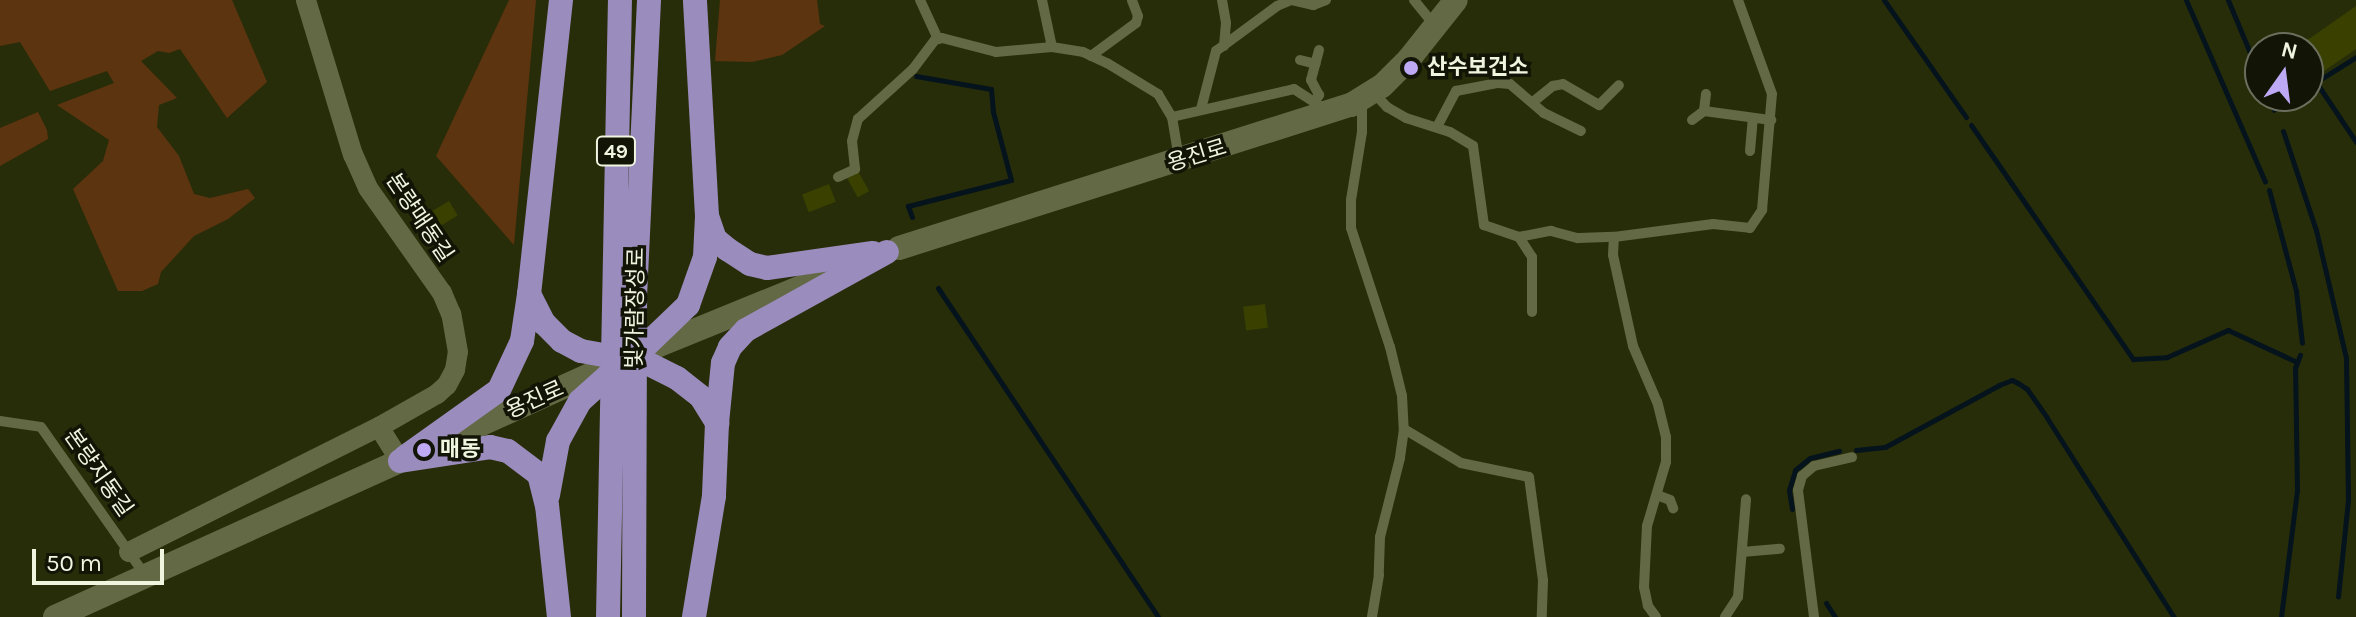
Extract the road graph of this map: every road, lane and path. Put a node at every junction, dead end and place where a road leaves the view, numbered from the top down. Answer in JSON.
{"nodes":[{"id":1,"x":306,"y":0,"type":"edge"},
{"id":2,"x":561,"y":0,"type":"edge"},
{"id":3,"x":620,"y":0,"type":"edge"},
{"id":4,"x":649,"y":0,"type":"edge"},
{"id":5,"x":695,"y":0,"type":"edge"},
{"id":6,"x":920,"y":0,"type":"edge"},
{"id":7,"x":1042,"y":0,"type":"edge"},
{"id":8,"x":1132,"y":0,"type":"edge"},
{"id":9,"x":1222,"y":0,"type":"edge"},
{"id":10,"x":1326,"y":0,"type":"edge"},
{"id":11,"x":1414,"y":0,"type":"edge"},
{"id":12,"x":1456,"y":0,"type":"edge"},
{"id":13,"x":1738,"y":0,"type":"edge"},
{"id":14,"x":1437,"y":28,"type":"junction"},
{"id":15,"x":938,"y":39,"type":"junction"},
{"id":16,"x":1224,"y":46,"type":"junction"},
{"id":17,"x":1052,"y":47,"type":"junction"},
{"id":18,"x":1319,"y":50,"type":"dead end"},
{"id":19,"x":1091,"y":56,"type":"junction"},
{"id":20,"x":1300,"y":60,"type":"dead end"},
{"id":21,"x":1316,"y":64,"type":"junction"},
{"id":22,"x":1619,"y":85,"type":"dead end"},
{"id":23,"x":1706,"y":94,"type":"dead end"},
{"id":24,"x":1367,"y":95,"type":"junction"},
{"id":25,"x":1533,"y":102,"type":"junction"},
{"id":26,"x":1322,"y":107,"type":"junction"},
{"id":27,"x":1201,"y":109,"type":"junction"},
{"id":28,"x":1704,"y":111,"type":"junction"},
{"id":29,"x":1172,"y":117,"type":"junction"},
{"id":30,"x":1753,"y":118,"type":"junction"},
{"id":31,"x":1692,"y":120,"type":"dead end"},
{"id":32,"x":1771,"y":120,"type":"junction"},
{"id":33,"x":1437,"y":127,"type":"junction"},
{"id":34,"x":1581,"y":131,"type":"dead end"},
{"id":35,"x":1750,"y":151,"type":"dead end"},
{"id":36,"x":1180,"y":161,"type":"junction"},
{"id":37,"x":838,"y":177,"type":"dead end"},
{"id":38,"x":707,"y":216,"type":"junction"},
{"id":39,"x":1519,"y":237,"type":"junction"},
{"id":40,"x":1614,"y":237,"type":"junction"},
{"id":41,"x":893,"y":250,"type":"junction"},
{"id":42,"x":529,"y":294,"type":"junction"},
{"id":43,"x":624,"y":299,"type":"junction"},
{"id":44,"x":1532,"y":312,"type":"dead end"},
{"id":45,"x":631,"y":357,"type":"junction"},
{"id":46,"x":0,"y":421,"type":"edge"},
{"id":47,"x":717,"y":423,"type":"junction"},
{"id":48,"x":379,"y":427,"type":"junction"},
{"id":49,"x":1404,"y":429,"type":"junction"},
{"id":50,"x":1852,"y":457,"type":"dead end"},
{"id":51,"x":400,"y":461,"type":"junction"},
{"id":52,"x":624,"y":469,"type":"junction"},
{"id":53,"x":1657,"y":495,"type":"junction"},
{"id":54,"x":1746,"y":499,"type":"dead end"},
{"id":55,"x":547,"y":505,"type":"junction"},
{"id":56,"x":1673,"y":508,"type":"dead end"},
{"id":57,"x":1780,"y":549,"type":"dead end"},
{"id":58,"x":129,"y":552,"type":"junction"},
{"id":59,"x":1742,"y":552,"type":"junction"},
{"id":60,"x":145,"y":576,"type":"junction"},
{"id":61,"x":55,"y":617,"type":"edge"},
{"id":62,"x":559,"y":617,"type":"edge"},
{"id":63,"x":608,"y":617,"type":"edge"},
{"id":64,"x":634,"y":617,"type":"edge"},
{"id":65,"x":694,"y":617,"type":"edge"},
{"id":66,"x":1372,"y":617,"type":"edge"},
{"id":67,"x":1542,"y":617,"type":"edge"},
{"id":68,"x":1656,"y":617,"type":"edge"},
{"id":69,"x":1725,"y":617,"type":"edge"},
{"id":70,"x":1814,"y":617,"type":"edge"}],
"edges":[{"from":1,"to":48,"type":"street","name":"본량매동길"},
{"from":2,"to":42,"type":"highway"},
{"from":3,"to":43,"type":"highway","name":"빛가람장성로","number":"49"},
{"from":4,"to":43,"type":"highway","name":"빛가람장성로","number":"49"},
{"from":5,"to":38,"type":"highway"},
{"from":6,"to":15,"type":"lane"},
{"from":7,"to":17,"type":"lane"},
{"from":8,"to":19,"type":"lane"},
{"from":9,"to":16,"type":"lane"},
{"from":10,"to":16,"type":"lane"},
{"from":11,"to":14,"type":"lane"},
{"from":12,"to":14,"type":"main road","name":"용진로"},
{"from":13,"to":32,"type":"lane"},
{"from":14,"to":24,"type":"main road","name":"용진로"},
{"from":15,"to":17,"type":"lane"},
{"from":15,"to":37,"type":"lane"},
{"from":16,"to":27,"type":"lane"},
{"from":17,"to":19,"type":"lane"},
{"from":18,"to":21,"type":"lane"},
{"from":19,"to":29,"type":"lane"},
{"from":20,"to":21,"type":"lane"},
{"from":21,"to":26,"type":"lane"},
{"from":22,"to":25,"type":"lane"},
{"from":23,"to":28,"type":"lane"},
{"from":24,"to":26,"type":"main road","name":"용진로"},
{"from":24,"to":33,"type":"lane"},
{"from":24,"to":49,"type":"lane"},
{"from":25,"to":33,"type":"lane"},
{"from":25,"to":34,"type":"lane"},
{"from":26,"to":27,"type":"lane"},
{"from":26,"to":36,"type":"main road","name":"용진로"},
{"from":27,"to":29,"type":"lane"},
{"from":28,"to":30,"type":"lane"},
{"from":28,"to":31,"type":"lane"},
{"from":29,"to":36,"type":"lane"},
{"from":30,"to":32,"type":"lane"},
{"from":30,"to":35,"type":"lane"},
{"from":32,"to":40,"type":"lane"},
{"from":33,"to":39,"type":"lane"},
{"from":36,"to":41,"type":"main road","name":"용진로"},
{"from":38,"to":41,"type":"highway"},
{"from":38,"to":45,"type":"highway"},
{"from":39,"to":40,"type":"lane"},
{"from":39,"to":44,"type":"lane"},
{"from":40,"to":53,"type":"lane"},
{"from":41,"to":45,"type":"main road","name":"용진로"},
{"from":41,"to":47,"type":"highway"},
{"from":42,"to":45,"type":"highway"},
{"from":42,"to":51,"type":"highway"},
{"from":43,"to":52,"type":"highway","name":"빛가람장성로","number":"49"},
{"from":45,"to":47,"type":"highway"},
{"from":45,"to":51,"type":"main road","name":"용진로"},
{"from":45,"to":55,"type":"highway"},
{"from":46,"to":58,"type":"lane","name":"본량지동길"},
{"from":47,"to":65,"type":"highway"},
{"from":48,"to":51,"type":"street"},
{"from":48,"to":58,"type":"street","name":"본량매동길"},
{"from":49,"to":66,"type":"lane"},
{"from":49,"to":67,"type":"lane"},
{"from":50,"to":70,"type":"lane"},
{"from":51,"to":55,"type":"highway"},
{"from":51,"to":60,"type":"main road","name":"용진로"},
{"from":52,"to":63,"type":"highway","name":"빛가람장성로","number":"49"},
{"from":52,"to":64,"type":"highway","name":"빛가람장성로","number":"49"},
{"from":53,"to":56,"type":"lane"},
{"from":53,"to":68,"type":"lane"},
{"from":54,"to":59,"type":"lane"},
{"from":55,"to":62,"type":"highway"},
{"from":57,"to":59,"type":"lane"},
{"from":58,"to":60,"type":"lane","name":"본량지동길"},
{"from":59,"to":69,"type":"lane"},
{"from":60,"to":61,"type":"main road","name":"용진로"}]}
